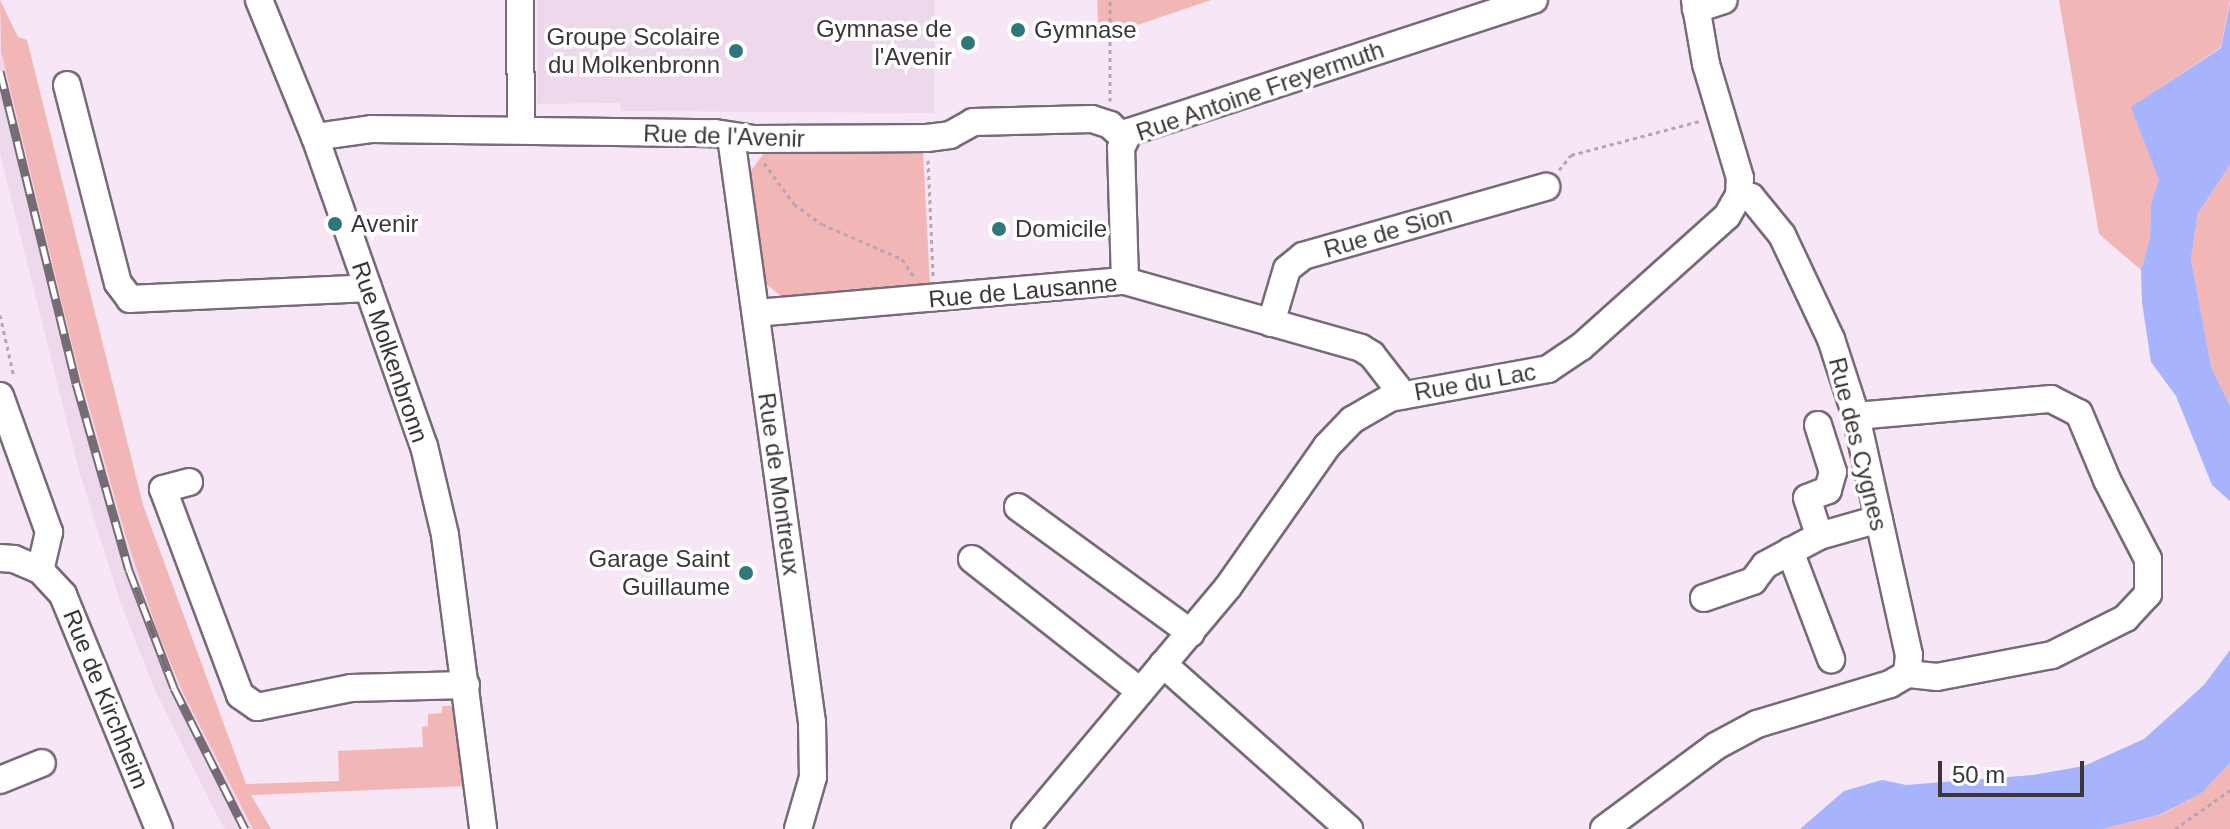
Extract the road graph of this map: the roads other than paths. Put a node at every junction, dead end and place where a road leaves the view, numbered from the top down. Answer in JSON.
{"nodes":[{"id":1,"x":259,"y":0,"type":"edge"},
{"id":2,"x":520,"y":0,"type":"edge"},
{"id":3,"x":1534,"y":0,"type":"edge"},
{"id":4,"x":1724,"y":0,"type":"edge"},
{"id":5,"x":1696,"y":4,"type":"edge"},
{"id":6,"x":67,"y":85,"type":"dead end"},
{"id":7,"x":521,"y":130,"type":"junction"},
{"id":8,"x":1117,"y":131,"type":"junction"},
{"id":9,"x":315,"y":137,"type":"junction"},
{"id":10,"x":733,"y":145,"type":"junction"},
{"id":11,"x":1546,"y":187,"type":"road end"},
{"id":12,"x":1739,"y":195,"type":"junction"},
{"id":13,"x":1125,"y":281,"type":"junction"},
{"id":14,"x":368,"y":288,"type":"junction"},
{"id":15,"x":756,"y":313,"type":"junction"},
{"id":16,"x":1271,"y":323,"type":"junction"},
{"id":17,"x":1403,"y":395,"type":"junction"},
{"id":18,"x":0,"y":396,"type":"edge"},
{"id":19,"x":1856,"y":416,"type":"junction"},
{"id":20,"x":1818,"y":425,"type":"dead end"},
{"id":21,"x":189,"y":482,"type":"dead end"},
{"id":22,"x":1018,"y":507,"type":"dead end"},
{"id":23,"x":1879,"y":519,"type":"junction"},
{"id":24,"x":1819,"y":536,"type":"junction"},
{"id":25,"x":1790,"y":551,"type":"junction"},
{"id":26,"x":0,"y":558,"type":"edge"},
{"id":27,"x":972,"y":559,"type":"dead end"},
{"id":28,"x":40,"y":570,"type":"junction"},
{"id":29,"x":1704,"y":598,"type":"dead end"},
{"id":30,"x":1191,"y":633,"type":"junction"},
{"id":31,"x":1831,"y":659,"type":"dead end"},
{"id":32,"x":1163,"y":664,"type":"junction"},
{"id":33,"x":1907,"y":674,"type":"junction"},
{"id":34,"x":466,"y":685,"type":"junction"},
{"id":35,"x":1140,"y":691,"type":"junction"},
{"id":36,"x":42,"y":763,"type":"dead end"},
{"id":37,"x":0,"y":780,"type":"edge"},
{"id":38,"x":159,"y":829,"type":"edge"},
{"id":39,"x":483,"y":829,"type":"edge"},
{"id":40,"x":798,"y":829,"type":"edge"},
{"id":41,"x":1025,"y":829,"type":"edge"},
{"id":42,"x":1349,"y":829,"type":"edge"},
{"id":43,"x":1604,"y":829,"type":"edge"}],
"edges":[{"from":1,"to":9,"type":"street","name":"Rue Molkenbronn"},
{"from":2,"to":7,"type":"street"},
{"from":3,"to":8,"type":"street","name":"Rue Antoine Freyermuth"},
{"from":4,"to":5,"type":"street"},
{"from":5,"to":12,"type":"street"},
{"from":6,"to":14,"type":"street"},
{"from":7,"to":9,"type":"street","name":"Rue de l'Avenir"},
{"from":7,"to":10,"type":"street","name":"Rue de l'Avenir"},
{"from":8,"to":10,"type":"street","name":"Rue de l'Avenir"},
{"from":8,"to":13,"type":"street","name":"Rue Antoine Freyermuth"},
{"from":9,"to":14,"type":"street","name":"Rue Molkenbronn"},
{"from":10,"to":15,"type":"street","name":"Rue de Montreux"},
{"from":11,"to":16,"type":"street","name":"Rue de Sion"},
{"from":12,"to":17,"type":"street","name":"Rue du Lac"},
{"from":12,"to":19,"type":"street","name":"Rue des Cygnes"},
{"from":13,"to":15,"type":"street","name":"Rue de Lausanne"},
{"from":13,"to":16,"type":"street","name":"Rue de Lausanne"},
{"from":14,"to":34,"type":"street","name":"Rue Molkenbronn"},
{"from":15,"to":40,"type":"street","name":"Rue de Montreux"},
{"from":16,"to":17,"type":"street","name":"Rue de Lausanne"},
{"from":17,"to":30,"type":"street","name":"Rue du Lac"},
{"from":18,"to":28,"type":"street"},
{"from":19,"to":23,"type":"street","name":"Rue des Cygnes"},
{"from":19,"to":33,"type":"street"},
{"from":20,"to":24,"type":"street"},
{"from":21,"to":34,"type":"street"},
{"from":22,"to":30,"type":"street"},
{"from":23,"to":24,"type":"street"},
{"from":23,"to":33,"type":"street","name":"Rue des Cygnes"},
{"from":24,"to":25,"type":"street"},
{"from":25,"to":29,"type":"street"},
{"from":25,"to":31,"type":"street"},
{"from":26,"to":28,"type":"street"},
{"from":27,"to":35,"type":"street"},
{"from":28,"to":38,"type":"street","name":"Rue de Kirchheim"},
{"from":30,"to":32,"type":"street","name":"Rue du Lac"},
{"from":32,"to":35,"type":"street","name":"Rue du Lac"},
{"from":32,"to":42,"type":"street"},
{"from":33,"to":43,"type":"street"},
{"from":34,"to":39,"type":"street","name":"Rue Molkenbronn"},
{"from":35,"to":41,"type":"street","name":"Rue du Lac"},
{"from":36,"to":37,"type":"street"}]}
